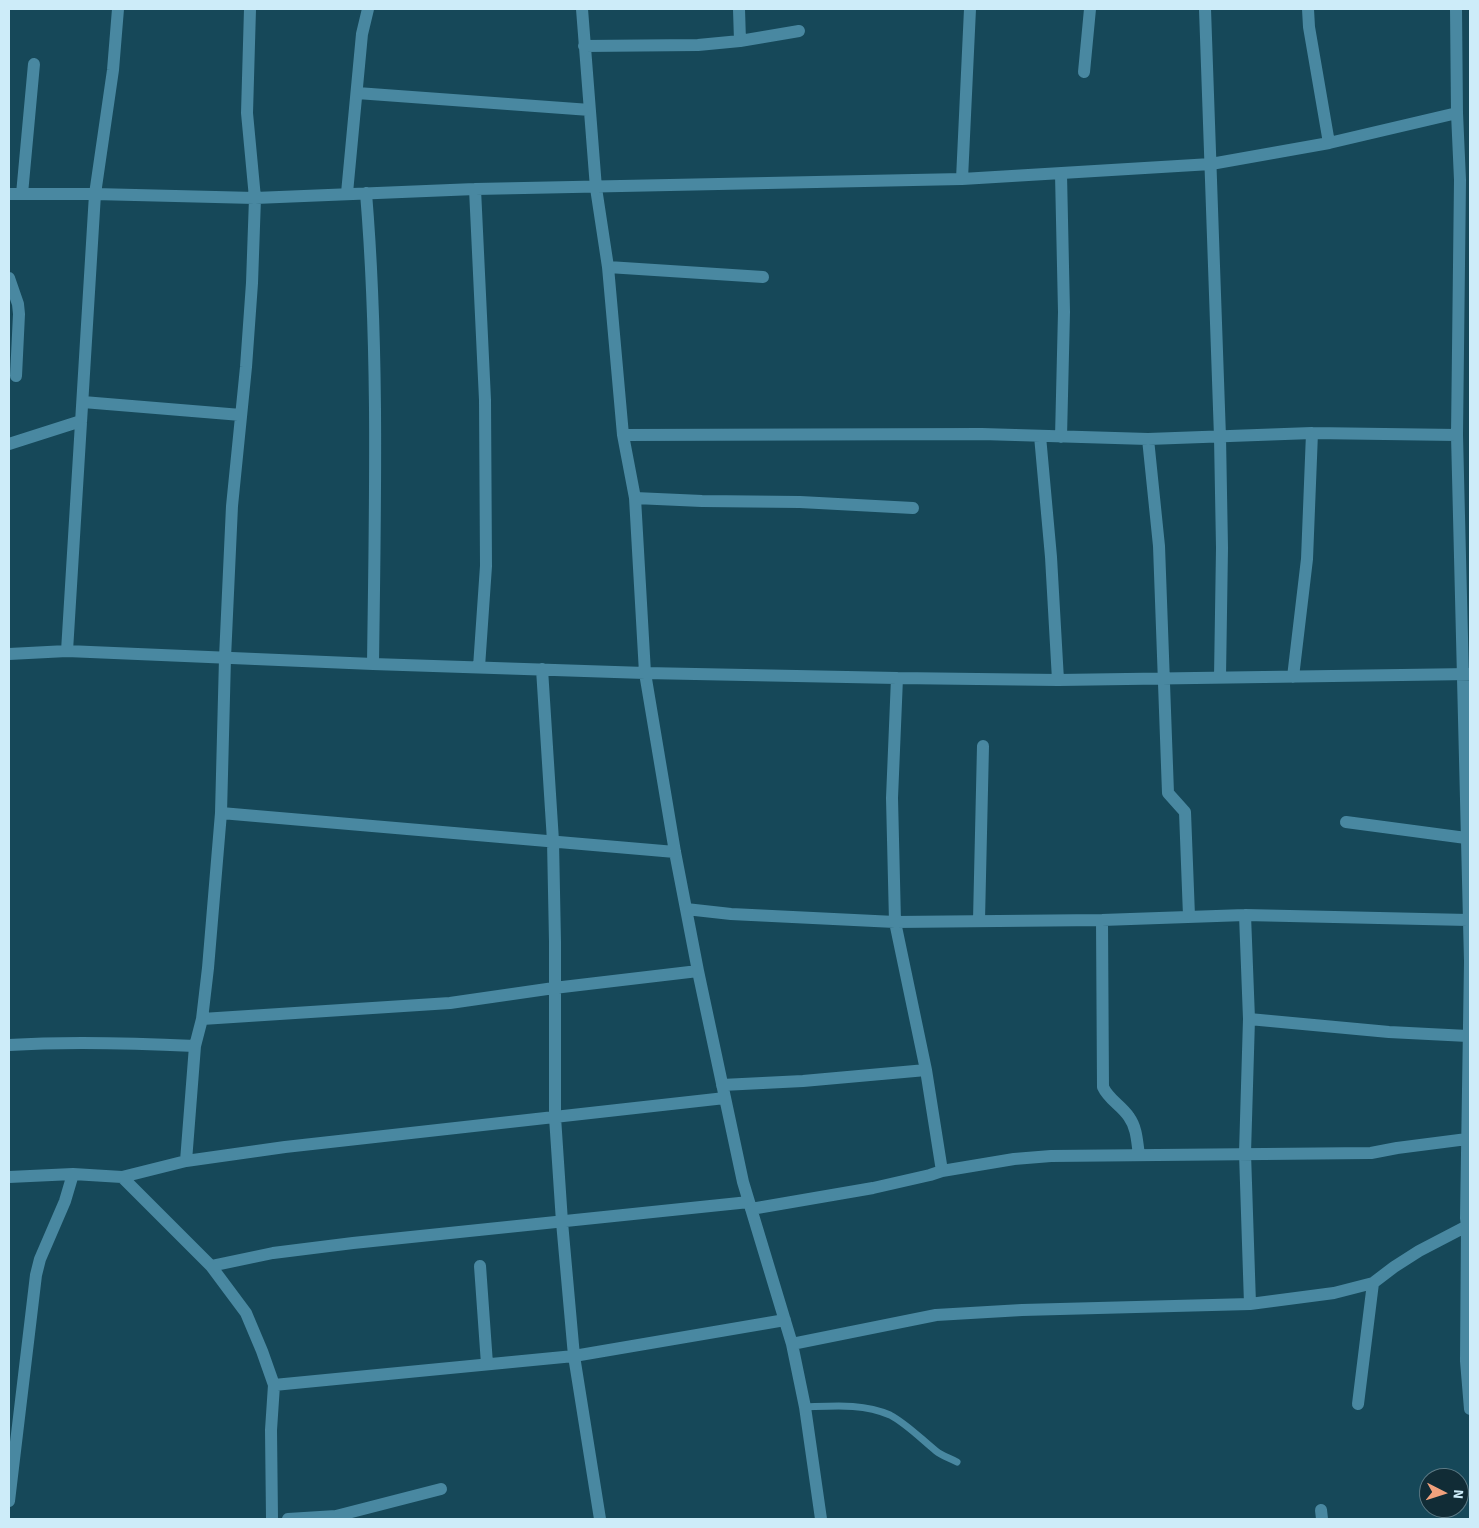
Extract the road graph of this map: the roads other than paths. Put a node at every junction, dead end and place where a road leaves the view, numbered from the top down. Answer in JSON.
{"nodes":[{"id":1,"x":118,"y":9,"type":"edge"},
{"id":2,"x":250,"y":9,"type":"edge"},
{"id":3,"x":368,"y":9,"type":"edge"},
{"id":4,"x":582,"y":9,"type":"edge"},
{"id":5,"x":739,"y":9,"type":"edge"},
{"id":6,"x":970,"y":9,"type":"edge"},
{"id":7,"x":1090,"y":9,"type":"edge"},
{"id":8,"x":1205,"y":9,"type":"edge"},
{"id":9,"x":1308,"y":9,"type":"edge"},
{"id":10,"x":1456,"y":9,"type":"edge"},
{"id":11,"x":798,"y":31,"type":"dead end"},
{"id":12,"x":740,"y":41,"type":"junction"},
{"id":13,"x":584,"y":46,"type":"junction"},
{"id":14,"x":34,"y":64,"type":"dead end"},
{"id":15,"x":1084,"y":72,"type":"dead end"},
{"id":16,"x":357,"y":93,"type":"junction"},
{"id":17,"x":590,"y":110,"type":"junction"},
{"id":18,"x":1457,"y":113,"type":"junction"},
{"id":19,"x":1329,"y":143,"type":"junction"},
{"id":20,"x":1211,"y":164,"type":"junction"},
{"id":21,"x":1060,"y":174,"type":"junction"},
{"id":22,"x":962,"y":179,"type":"junction"},
{"id":23,"x":1465,"y":180,"type":"edge"},
{"id":24,"x":596,"y":188,"type":"junction"},
{"id":25,"x":475,"y":189,"type":"junction"},
{"id":26,"x":347,"y":193,"type":"junction"},
{"id":27,"x":366,"y":193,"type":"junction"},
{"id":28,"x":9,"y":194,"type":"edge"},
{"id":29,"x":22,"y":194,"type":"junction"},
{"id":30,"x":95,"y":194,"type":"junction"},
{"id":31,"x":254,"y":198,"type":"junction"},
{"id":32,"x":608,"y":266,"type":"junction"},
{"id":33,"x":763,"y":277,"type":"dead end"},
{"id":34,"x":9,"y":278,"type":"edge"},
{"id":35,"x":16,"y":376,"type":"dead end"},
{"id":36,"x":83,"y":402,"type":"junction"},
{"id":37,"x":242,"y":415,"type":"junction"},
{"id":38,"x":81,"y":422,"type":"junction"},
{"id":39,"x":1312,"y":434,"type":"junction"},
{"id":40,"x":1457,"y":434,"type":"junction"},
{"id":41,"x":623,"y":435,"type":"junction"},
{"id":42,"x":1040,"y":436,"type":"junction"},
{"id":43,"x":1061,"y":437,"type":"junction"},
{"id":44,"x":1220,"y":437,"type":"junction"},
{"id":45,"x":1148,"y":439,"type":"junction"},
{"id":46,"x":9,"y":444,"type":"edge"},
{"id":47,"x":635,"y":498,"type":"junction"},
{"id":48,"x":913,"y":508,"type":"dead end"},
{"id":49,"x":67,"y":651,"type":"junction"},
{"id":50,"x":9,"y":654,"type":"edge"},
{"id":51,"x":225,"y":658,"type":"junction"},
{"id":52,"x":373,"y":664,"type":"junction"},
{"id":53,"x":479,"y":667,"type":"junction"},
{"id":54,"x":542,"y":669,"type":"junction"},
{"id":55,"x":644,"y":673,"type":"junction"},
{"id":56,"x":1467,"y":674,"type":"edge"},
{"id":57,"x":1293,"y":677,"type":"junction"},
{"id":58,"x":897,"y":678,"type":"junction"},
{"id":59,"x":1163,"y":678,"type":"junction"},
{"id":60,"x":1220,"y":678,"type":"junction"},
{"id":61,"x":1058,"y":680,"type":"junction"},
{"id":62,"x":982,"y":746,"type":"dead end"},
{"id":63,"x":221,"y":813,"type":"junction"},
{"id":64,"x":1346,"y":822,"type":"dead end"},
{"id":65,"x":553,"y":841,"type":"junction"},
{"id":66,"x":1468,"y":846,"type":"edge"},
{"id":67,"x":675,"y":852,"type":"junction"},
{"id":68,"x":686,"y":909,"type":"junction"},
{"id":69,"x":1245,"y":915,"type":"junction"},
{"id":70,"x":1189,"y":916,"type":"junction"},
{"id":71,"x":979,"y":920,"type":"junction"},
{"id":72,"x":1102,"y":920,"type":"junction"},
{"id":73,"x":1468,"y":920,"type":"junction"},
{"id":74,"x":895,"y":922,"type":"junction"},
{"id":75,"x":1470,"y":962,"type":"edge"},
{"id":76,"x":698,"y":971,"type":"junction"},
{"id":77,"x":554,"y":988,"type":"junction"},
{"id":78,"x":202,"y":1019,"type":"junction"},
{"id":79,"x":1249,"y":1019,"type":"junction"},
{"id":80,"x":1468,"y":1036,"type":"junction"},
{"id":81,"x":9,"y":1045,"type":"edge"},
{"id":82,"x":195,"y":1046,"type":"junction"},
{"id":83,"x":926,"y":1070,"type":"junction"},
{"id":84,"x":722,"y":1085,"type":"junction"},
{"id":85,"x":725,"y":1098,"type":"junction"},
{"id":86,"x":555,"y":1117,"type":"junction"},
{"id":87,"x":1468,"y":1132,"type":"edge"},
{"id":88,"x":1245,"y":1154,"type":"junction"},
{"id":89,"x":1139,"y":1155,"type":"junction"},
{"id":90,"x":186,"y":1161,"type":"junction"},
{"id":91,"x":942,"y":1171,"type":"junction"},
{"id":92,"x":73,"y":1174,"type":"junction"},
{"id":93,"x":9,"y":1177,"type":"edge"},
{"id":94,"x":122,"y":1177,"type":"junction"},
{"id":95,"x":750,"y":1205,"type":"junction"},
{"id":96,"x":562,"y":1222,"type":"junction"},
{"id":97,"x":1467,"y":1226,"type":"junction"},
{"id":98,"x":211,"y":1266,"type":"junction"},
{"id":99,"x":480,"y":1266,"type":"dead end"},
{"id":100,"x":1373,"y":1283,"type":"junction"},
{"id":101,"x":1250,"y":1304,"type":"junction"},
{"id":102,"x":785,"y":1320,"type":"junction"},
{"id":103,"x":792,"y":1344,"type":"junction"},
{"id":104,"x":574,"y":1356,"type":"junction"},
{"id":105,"x":1468,"y":1361,"type":"edge"},
{"id":106,"x":487,"y":1364,"type":"junction"},
{"id":107,"x":274,"y":1385,"type":"junction"},
{"id":108,"x":1358,"y":1404,"type":"dead end"},
{"id":109,"x":805,"y":1407,"type":"junction"},
{"id":110,"x":1470,"y":1409,"type":"edge"},
{"id":111,"x":957,"y":1462,"type":"dead end"},
{"id":112,"x":441,"y":1489,"type":"dead end"},
{"id":113,"x":9,"y":1501,"type":"edge"},
{"id":114,"x":272,"y":1519,"type":"edge"},
{"id":115,"x":288,"y":1519,"type":"edge"},
{"id":116,"x":600,"y":1519,"type":"edge"},
{"id":117,"x":821,"y":1519,"type":"edge"}],
"edges":[{"from":1,"to":30,"type":"street"},
{"from":2,"to":31,"type":"street"},
{"from":3,"to":16,"type":"street"},
{"from":4,"to":13,"type":"street"},
{"from":5,"to":12,"type":"street"},
{"from":6,"to":22,"type":"street"},
{"from":7,"to":15,"type":"street"},
{"from":8,"to":20,"type":"street"},
{"from":9,"to":19,"type":"street"},
{"from":10,"to":18,"type":"street"},
{"from":11,"to":12,"type":"street"},
{"from":12,"to":13,"type":"street"},
{"from":13,"to":17,"type":"street"},
{"from":14,"to":29,"type":"street"},
{"from":16,"to":17,"type":"street"},
{"from":16,"to":26,"type":"street"},
{"from":17,"to":24,"type":"street"},
{"from":18,"to":19,"type":"street"},
{"from":18,"to":23,"type":"street"},
{"from":19,"to":20,"type":"street"},
{"from":20,"to":21,"type":"street"},
{"from":20,"to":44,"type":"street"},
{"from":21,"to":22,"type":"street"},
{"from":21,"to":43,"type":"street"},
{"from":22,"to":24,"type":"street"},
{"from":23,"to":40,"type":"street"},
{"from":24,"to":25,"type":"street"},
{"from":24,"to":32,"type":"street"},
{"from":25,"to":27,"type":"street"},
{"from":25,"to":53,"type":"street"},
{"from":26,"to":27,"type":"street"},
{"from":26,"to":31,"type":"street"},
{"from":27,"to":52,"type":"street"},
{"from":28,"to":29,"type":"street"},
{"from":29,"to":30,"type":"street"},
{"from":30,"to":31,"type":"street"},
{"from":30,"to":36,"type":"street"},
{"from":31,"to":37,"type":"street"},
{"from":32,"to":33,"type":"street"},
{"from":32,"to":41,"type":"street"},
{"from":34,"to":35,"type":"street"},
{"from":36,"to":37,"type":"street"},
{"from":36,"to":38,"type":"street"},
{"from":37,"to":51,"type":"street"},
{"from":38,"to":46,"type":"street"},
{"from":38,"to":49,"type":"street"},
{"from":39,"to":40,"type":"street"},
{"from":39,"to":44,"type":"street"},
{"from":39,"to":57,"type":"street"},
{"from":40,"to":56,"type":"street"},
{"from":41,"to":42,"type":"street"},
{"from":41,"to":47,"type":"street"},
{"from":42,"to":43,"type":"street"},
{"from":42,"to":61,"type":"street"},
{"from":43,"to":45,"type":"street"},
{"from":44,"to":45,"type":"street"},
{"from":44,"to":60,"type":"street"},
{"from":45,"to":59,"type":"street"},
{"from":47,"to":48,"type":"street"},
{"from":47,"to":55,"type":"street"},
{"from":49,"to":50,"type":"street"},
{"from":49,"to":51,"type":"street"},
{"from":51,"to":52,"type":"street"},
{"from":51,"to":63,"type":"street"},
{"from":52,"to":53,"type":"street"},
{"from":53,"to":54,"type":"street"},
{"from":54,"to":55,"type":"street"},
{"from":54,"to":65,"type":"street"},
{"from":55,"to":58,"type":"street"},
{"from":55,"to":67,"type":"street"},
{"from":56,"to":57,"type":"street"},
{"from":56,"to":66,"type":"street"},
{"from":57,"to":60,"type":"street"},
{"from":58,"to":61,"type":"street"},
{"from":58,"to":74,"type":"street"},
{"from":59,"to":60,"type":"street"},
{"from":59,"to":61,"type":"street"},
{"from":59,"to":70,"type":"street"},
{"from":62,"to":71,"type":"street"},
{"from":63,"to":65,"type":"street"},
{"from":63,"to":78,"type":"street"},
{"from":64,"to":66,"type":"street"},
{"from":65,"to":67,"type":"street"},
{"from":65,"to":77,"type":"street"},
{"from":66,"to":73,"type":"street"},
{"from":67,"to":68,"type":"street"},
{"from":68,"to":74,"type":"street"},
{"from":68,"to":76,"type":"street"},
{"from":69,"to":70,"type":"street"},
{"from":69,"to":73,"type":"street"},
{"from":69,"to":79,"type":"street"},
{"from":70,"to":72,"type":"street"},
{"from":71,"to":72,"type":"street"},
{"from":71,"to":74,"type":"street"},
{"from":72,"to":89,"type":"street"},
{"from":73,"to":75,"type":"street"},
{"from":74,"to":83,"type":"street"},
{"from":75,"to":80,"type":"street"},
{"from":76,"to":77,"type":"street"},
{"from":76,"to":84,"type":"street"},
{"from":77,"to":78,"type":"street"},
{"from":77,"to":86,"type":"street"},
{"from":78,"to":82,"type":"street"},
{"from":79,"to":80,"type":"street"},
{"from":79,"to":88,"type":"street"},
{"from":80,"to":87,"type":"street"},
{"from":81,"to":82,"type":"street"},
{"from":82,"to":90,"type":"street"},
{"from":83,"to":84,"type":"street"},
{"from":83,"to":91,"type":"street"},
{"from":84,"to":85,"type":"street"},
{"from":85,"to":86,"type":"street"},
{"from":85,"to":95,"type":"street"},
{"from":86,"to":90,"type":"street"},
{"from":86,"to":96,"type":"street"},
{"from":87,"to":88,"type":"street"},
{"from":87,"to":97,"type":"street"},
{"from":88,"to":89,"type":"street"},
{"from":88,"to":101,"type":"street"},
{"from":89,"to":91,"type":"street"},
{"from":90,"to":94,"type":"street"},
{"from":91,"to":95,"type":"street"},
{"from":92,"to":93,"type":"street"},
{"from":92,"to":94,"type":"street"},
{"from":92,"to":113,"type":"street"},
{"from":94,"to":98,"type":"street"},
{"from":95,"to":96,"type":"street"},
{"from":95,"to":102,"type":"street"},
{"from":96,"to":98,"type":"street"},
{"from":96,"to":104,"type":"street"},
{"from":97,"to":100,"type":"street"},
{"from":97,"to":105,"type":"street"},
{"from":98,"to":107,"type":"street"},
{"from":99,"to":106,"type":"street"},
{"from":100,"to":101,"type":"street"},
{"from":100,"to":108,"type":"street"},
{"from":101,"to":103,"type":"street"},
{"from":102,"to":103,"type":"street"},
{"from":102,"to":104,"type":"street"},
{"from":103,"to":109,"type":"street"},
{"from":104,"to":106,"type":"street"},
{"from":104,"to":116,"type":"street"},
{"from":105,"to":110,"type":"street"},
{"from":106,"to":107,"type":"street"},
{"from":107,"to":114,"type":"street"},
{"from":109,"to":111,"type":"lane"},
{"from":109,"to":117,"type":"street"},
{"from":112,"to":115,"type":"street"}]}
